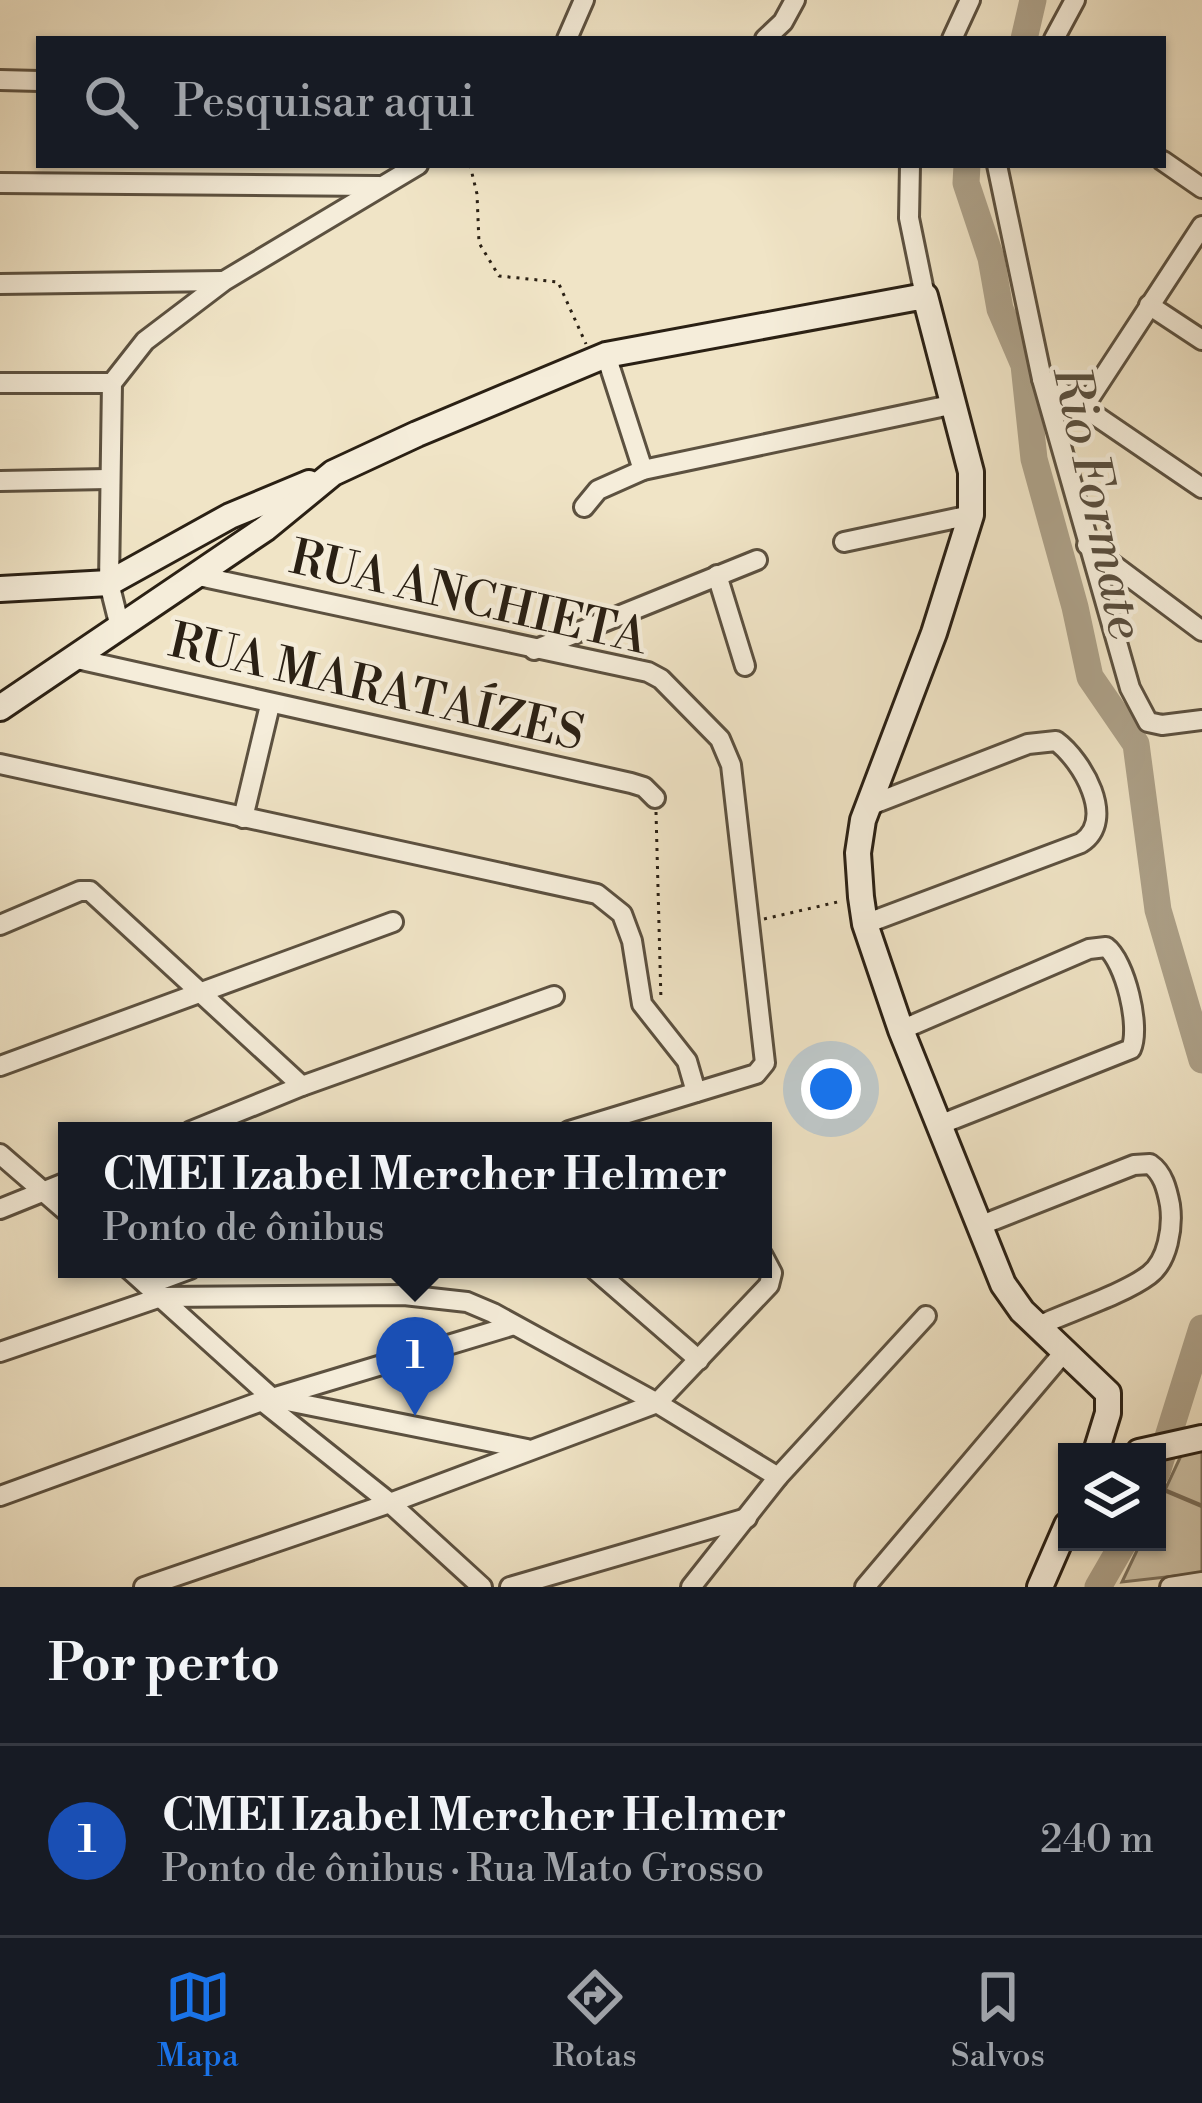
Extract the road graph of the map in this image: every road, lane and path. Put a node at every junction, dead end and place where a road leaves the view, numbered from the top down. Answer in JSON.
{"nodes":[{"id":1,"x":584,"y":0,"type":"edge"},
{"id":2,"x":795,"y":0,"type":"edge"},
{"id":3,"x":970,"y":0,"type":"edge"},
{"id":4,"x":1076,"y":0,"type":"edge"},
{"id":5,"x":568,"y":36,"type":"edge"},
{"id":6,"x":768,"y":36,"type":"edge"},
{"id":7,"x":953,"y":36,"type":"edge"},
{"id":8,"x":1056,"y":36,"type":"edge"},
{"id":9,"x":0,"y":80,"type":"edge"},
{"id":10,"x":36,"y":80,"type":"edge"},
{"id":11,"x":1166,"y":163,"type":"edge"},
{"id":12,"x":413,"y":168,"type":"edge"},
{"id":13,"x":471,"y":168,"type":"edge"},
{"id":14,"x":910,"y":168,"type":"edge"},
{"id":15,"x":999,"y":168,"type":"edge"},
{"id":16,"x":102,"y":173,"type":"edge"},
{"id":17,"x":0,"y":183,"type":"edge"},
{"id":18,"x":380,"y":186,"type":"junction"},
{"id":19,"x":1202,"y":188,"type":"edge"},
{"id":20,"x":1202,"y":226,"type":"edge"},
{"id":21,"x":224,"y":281,"type":"junction"},
{"id":22,"x":0,"y":284,"type":"edge"},
{"id":23,"x":925,"y":296,"type":"junction"},
{"id":24,"x":1149,"y":305,"type":"junction"},
{"id":25,"x":1202,"y":340,"type":"edge"},
{"id":26,"x":600,"y":357,"type":"junction"},
{"id":27,"x":1042,"y":379,"type":"junction"},
{"id":28,"x":0,"y":383,"type":"edge"},
{"id":29,"x":112,"y":383,"type":"junction"},
{"id":30,"x":955,"y":404,"type":"junction"},
{"id":31,"x":1083,"y":407,"type":"junction"},
{"id":32,"x":643,"y":470,"type":"junction"},
{"id":33,"x":333,"y":473,"type":"junction"},
{"id":34,"x":109,"y":479,"type":"junction"},
{"id":35,"x":0,"y":481,"type":"edge"},
{"id":36,"x":1202,"y":488,"type":"edge"},
{"id":37,"x":250,"y":507,"type":"junction"},
{"id":38,"x":584,"y":507,"type":"dead end"},
{"id":39,"x":971,"y":515,"type":"junction"},
{"id":40,"x":266,"y":528,"type":"junction"},
{"id":41,"x":844,"y":542,"type":"dead end"},
{"id":42,"x":1087,"y":545,"type":"junction"},
{"id":43,"x":758,"y":560,"type":"dead end"},
{"id":44,"x":194,"y":575,"type":"junction"},
{"id":45,"x":717,"y":575,"type":"junction"},
{"id":46,"x":109,"y":583,"type":"junction"},
{"id":47,"x":0,"y":589,"type":"edge"},
{"id":48,"x":120,"y":627,"type":"junction"},
{"id":49,"x":1202,"y":631,"type":"edge"},
{"id":50,"x":534,"y":650,"type":"junction"},
{"id":51,"x":77,"y":659,"type":"junction"},
{"id":52,"x":745,"y":666,"type":"dead end"},
{"id":53,"x":270,"y":705,"type":"junction"},
{"id":54,"x":0,"y":708,"type":"edge"},
{"id":55,"x":1202,"y":720,"type":"edge"},
{"id":56,"x":0,"y":764,"type":"edge"},
{"id":57,"x":655,"y":798,"type":"joint"},
{"id":58,"x":868,"y":806,"type":"junction"},
{"id":59,"x":244,"y":818,"type":"junction"},
{"id":60,"x":861,"y":897,"type":"junction"},
{"id":61,"x":393,"y":922,"type":"dead end"},
{"id":62,"x":747,"y":922,"type":"junction"},
{"id":63,"x":865,"y":924,"type":"junction"},
{"id":64,"x":0,"y":925,"type":"edge"},
{"id":65,"x":199,"y":990,"type":"junction"},
{"id":66,"x":554,"y":996,"type":"dead end"},
{"id":67,"x":662,"y":1027,"type":"junction"},
{"id":68,"x":901,"y":1030,"type":"junction"},
{"id":69,"x":0,"y":1066,"type":"edge"},
{"id":70,"x":302,"y":1086,"type":"junction"},
{"id":71,"x":696,"y":1092,"type":"junction"},
{"id":72,"x":619,"y":1115,"type":"junction"},
{"id":73,"x":213,"y":1122,"type":"edge"},
{"id":74,"x":597,"y":1122,"type":"edge"},
{"id":75,"x":626,"y":1122,"type":"edge"},
{"id":76,"x":939,"y":1124,"type":"junction"},
{"id":77,"x":0,"y":1154,"type":"edge"},
{"id":78,"x":58,"y":1186,"type":"edge"},
{"id":79,"x":44,"y":1191,"type":"junction"},
{"id":80,"x":58,"y":1204,"type":"edge"},
{"id":81,"x":0,"y":1209,"type":"edge"},
{"id":82,"x":980,"y":1226,"type":"junction"},
{"id":83,"x":139,"y":1278,"type":"edge"},
{"id":84,"x":175,"y":1278,"type":"edge"},
{"id":85,"x":604,"y":1278,"type":"edge"},
{"id":86,"x":769,"y":1278,"type":"edge"},
{"id":87,"x":154,"y":1291,"type":"junction"},
{"id":88,"x":926,"y":1316,"type":"dead end"},
{"id":89,"x":511,"y":1326,"type":"junction"},
{"id":90,"x":1038,"y":1326,"type":"junction"},
{"id":91,"x":1065,"y":1351,"type":"junction"},
{"id":92,"x":0,"y":1352,"type":"edge"},
{"id":93,"x":699,"y":1360,"type":"junction"},
{"id":94,"x":267,"y":1400,"type":"junction"},
{"id":95,"x":657,"y":1403,"type":"junction"},
{"id":96,"x":455,"y":1434,"type":"junction"},
{"id":97,"x":1099,"y":1443,"type":"edge"},
{"id":98,"x":526,"y":1449,"type":"junction"},
{"id":99,"x":460,"y":1476,"type":"junction"},
{"id":100,"x":778,"y":1478,"type":"junction"},
{"id":101,"x":0,"y":1496,"type":"edge"},
{"id":102,"x":390,"y":1504,"type":"junction"},
{"id":103,"x":747,"y":1519,"type":"junction"},
{"id":104,"x":1058,"y":1546,"type":"edge"},
{"id":105,"x":189,"y":1579,"type":"edge"},
{"id":106,"x":1202,"y":1582,"type":"edge"},
{"id":107,"x":144,"y":1587,"type":"edge"},
{"id":108,"x":482,"y":1587,"type":"edge"},
{"id":109,"x":511,"y":1587,"type":"edge"},
{"id":110,"x":692,"y":1587,"type":"edge"},
{"id":111,"x":865,"y":1587,"type":"edge"},
{"id":112,"x":1040,"y":1587,"type":"edge"},
{"id":113,"x":1170,"y":1587,"type":"edge"}],
"edges":[{"from":1,"to":5,"type":"street"},
{"from":2,"to":6,"type":"street"},
{"from":3,"to":7,"type":"street"},
{"from":4,"to":8,"type":"street"},
{"from":9,"to":10,"type":"street"},
{"from":11,"to":19,"type":"street"},
{"from":12,"to":18,"type":"street"},
{"from":13,"to":26,"type":"path"},
{"from":14,"to":23,"type":"street"},
{"from":15,"to":27,"type":"street"},
{"from":16,"to":17,"type":"street"},
{"from":16,"to":18,"type":"street"},
{"from":18,"to":21,"type":"street"},
{"from":20,"to":24,"type":"street"},
{"from":21,"to":22,"type":"street"},
{"from":21,"to":29,"type":"street"},
{"from":23,"to":26,"type":"street"},
{"from":23,"to":30,"type":"street"},
{"from":24,"to":25,"type":"street"},
{"from":24,"to":31,"type":"street"},
{"from":26,"to":32,"type":"street"},
{"from":26,"to":33,"type":"street"},
{"from":27,"to":31,"type":"street"},
{"from":27,"to":42,"type":"street"},
{"from":28,"to":29,"type":"street"},
{"from":29,"to":34,"type":"street"},
{"from":30,"to":32,"type":"street"},
{"from":30,"to":39,"type":"street"},
{"from":31,"to":36,"type":"street"},
{"from":32,"to":38,"type":"street"},
{"from":33,"to":37,"type":"street"},
{"from":33,"to":40,"type":"street"},
{"from":34,"to":35,"type":"street"},
{"from":34,"to":46,"type":"street"},
{"from":37,"to":40,"type":"street"},
{"from":37,"to":46,"type":"street"},
{"from":39,"to":41,"type":"street"},
{"from":39,"to":58,"type":"street"},
{"from":40,"to":44,"type":"street"},
{"from":42,"to":49,"type":"street"},
{"from":42,"to":55,"type":"street"},
{"from":43,"to":45,"type":"street"},
{"from":44,"to":48,"type":"street"},
{"from":44,"to":50,"type":"street","name":"RUA ANCHIETA"},
{"from":45,"to":50,"type":"street"},
{"from":45,"to":52,"type":"street"},
{"from":46,"to":47,"type":"street"},
{"from":46,"to":48,"type":"street"},
{"from":48,"to":51,"type":"street"},
{"from":50,"to":62,"type":"street","name":"RUA ANCHIETA"},
{"from":51,"to":53,"type":"street","name":"RUA MARATAÍZES"},
{"from":51,"to":54,"type":"street"},
{"from":53,"to":57,"type":"street","name":"RUA MARATAÍZES"},
{"from":53,"to":59,"type":"street"},
{"from":56,"to":59,"type":"street"},
{"from":57,"to":67,"type":"path"},
{"from":58,"to":60,"type":"street"},
{"from":58,"to":63,"type":"street"},
{"from":59,"to":67,"type":"street"},
{"from":60,"to":62,"type":"path"},
{"from":60,"to":63,"type":"street"},
{"from":61,"to":65,"type":"street"},
{"from":62,"to":71,"type":"street","name":"RUA ANCHIETA"},
{"from":63,"to":68,"type":"street"},
{"from":64,"to":65,"type":"street"},
{"from":65,"to":69,"type":"street"},
{"from":65,"to":70,"type":"street"},
{"from":66,"to":70,"type":"street"},
{"from":67,"to":71,"type":"street"},
{"from":68,"to":76,"type":"street"},
{"from":68,"to":76,"type":"street"},
{"from":70,"to":73,"type":"street"},
{"from":71,"to":72,"type":"street"},
{"from":72,"to":74,"type":"street"},
{"from":72,"to":75,"type":"street"},
{"from":76,"to":82,"type":"street"},
{"from":77,"to":79,"type":"street"},
{"from":78,"to":79,"type":"street"},
{"from":79,"to":80,"type":"street"},
{"from":79,"to":81,"type":"street"},
{"from":82,"to":90,"type":"street"},
{"from":82,"to":90,"type":"street"},
{"from":83,"to":87,"type":"street"},
{"from":84,"to":87,"type":"street"},
{"from":85,"to":93,"type":"street"},
{"from":86,"to":93,"type":"street"},
{"from":87,"to":89,"type":"street"},
{"from":87,"to":92,"type":"street"},
{"from":87,"to":94,"type":"street"},
{"from":88,"to":100,"type":"street"},
{"from":89,"to":94,"type":"street"},
{"from":89,"to":95,"type":"street"},
{"from":90,"to":91,"type":"street"},
{"from":91,"to":97,"type":"street"},
{"from":91,"to":111,"type":"street"},
{"from":93,"to":95,"type":"street"},
{"from":94,"to":96,"type":"street"},
{"from":94,"to":101,"type":"street"},
{"from":94,"to":102,"type":"street"},
{"from":95,"to":98,"type":"street"},
{"from":95,"to":100,"type":"street"},
{"from":96,"to":98,"type":"street"},
{"from":96,"to":99,"type":"street"},
{"from":98,"to":99,"type":"street"},
{"from":99,"to":102,"type":"street"},
{"from":100,"to":103,"type":"street"},
{"from":102,"to":105,"type":"street"},
{"from":102,"to":108,"type":"street"},
{"from":103,"to":109,"type":"street"},
{"from":103,"to":110,"type":"street"},
{"from":104,"to":112,"type":"street"},
{"from":105,"to":107,"type":"street"},
{"from":106,"to":113,"type":"street"}]}
